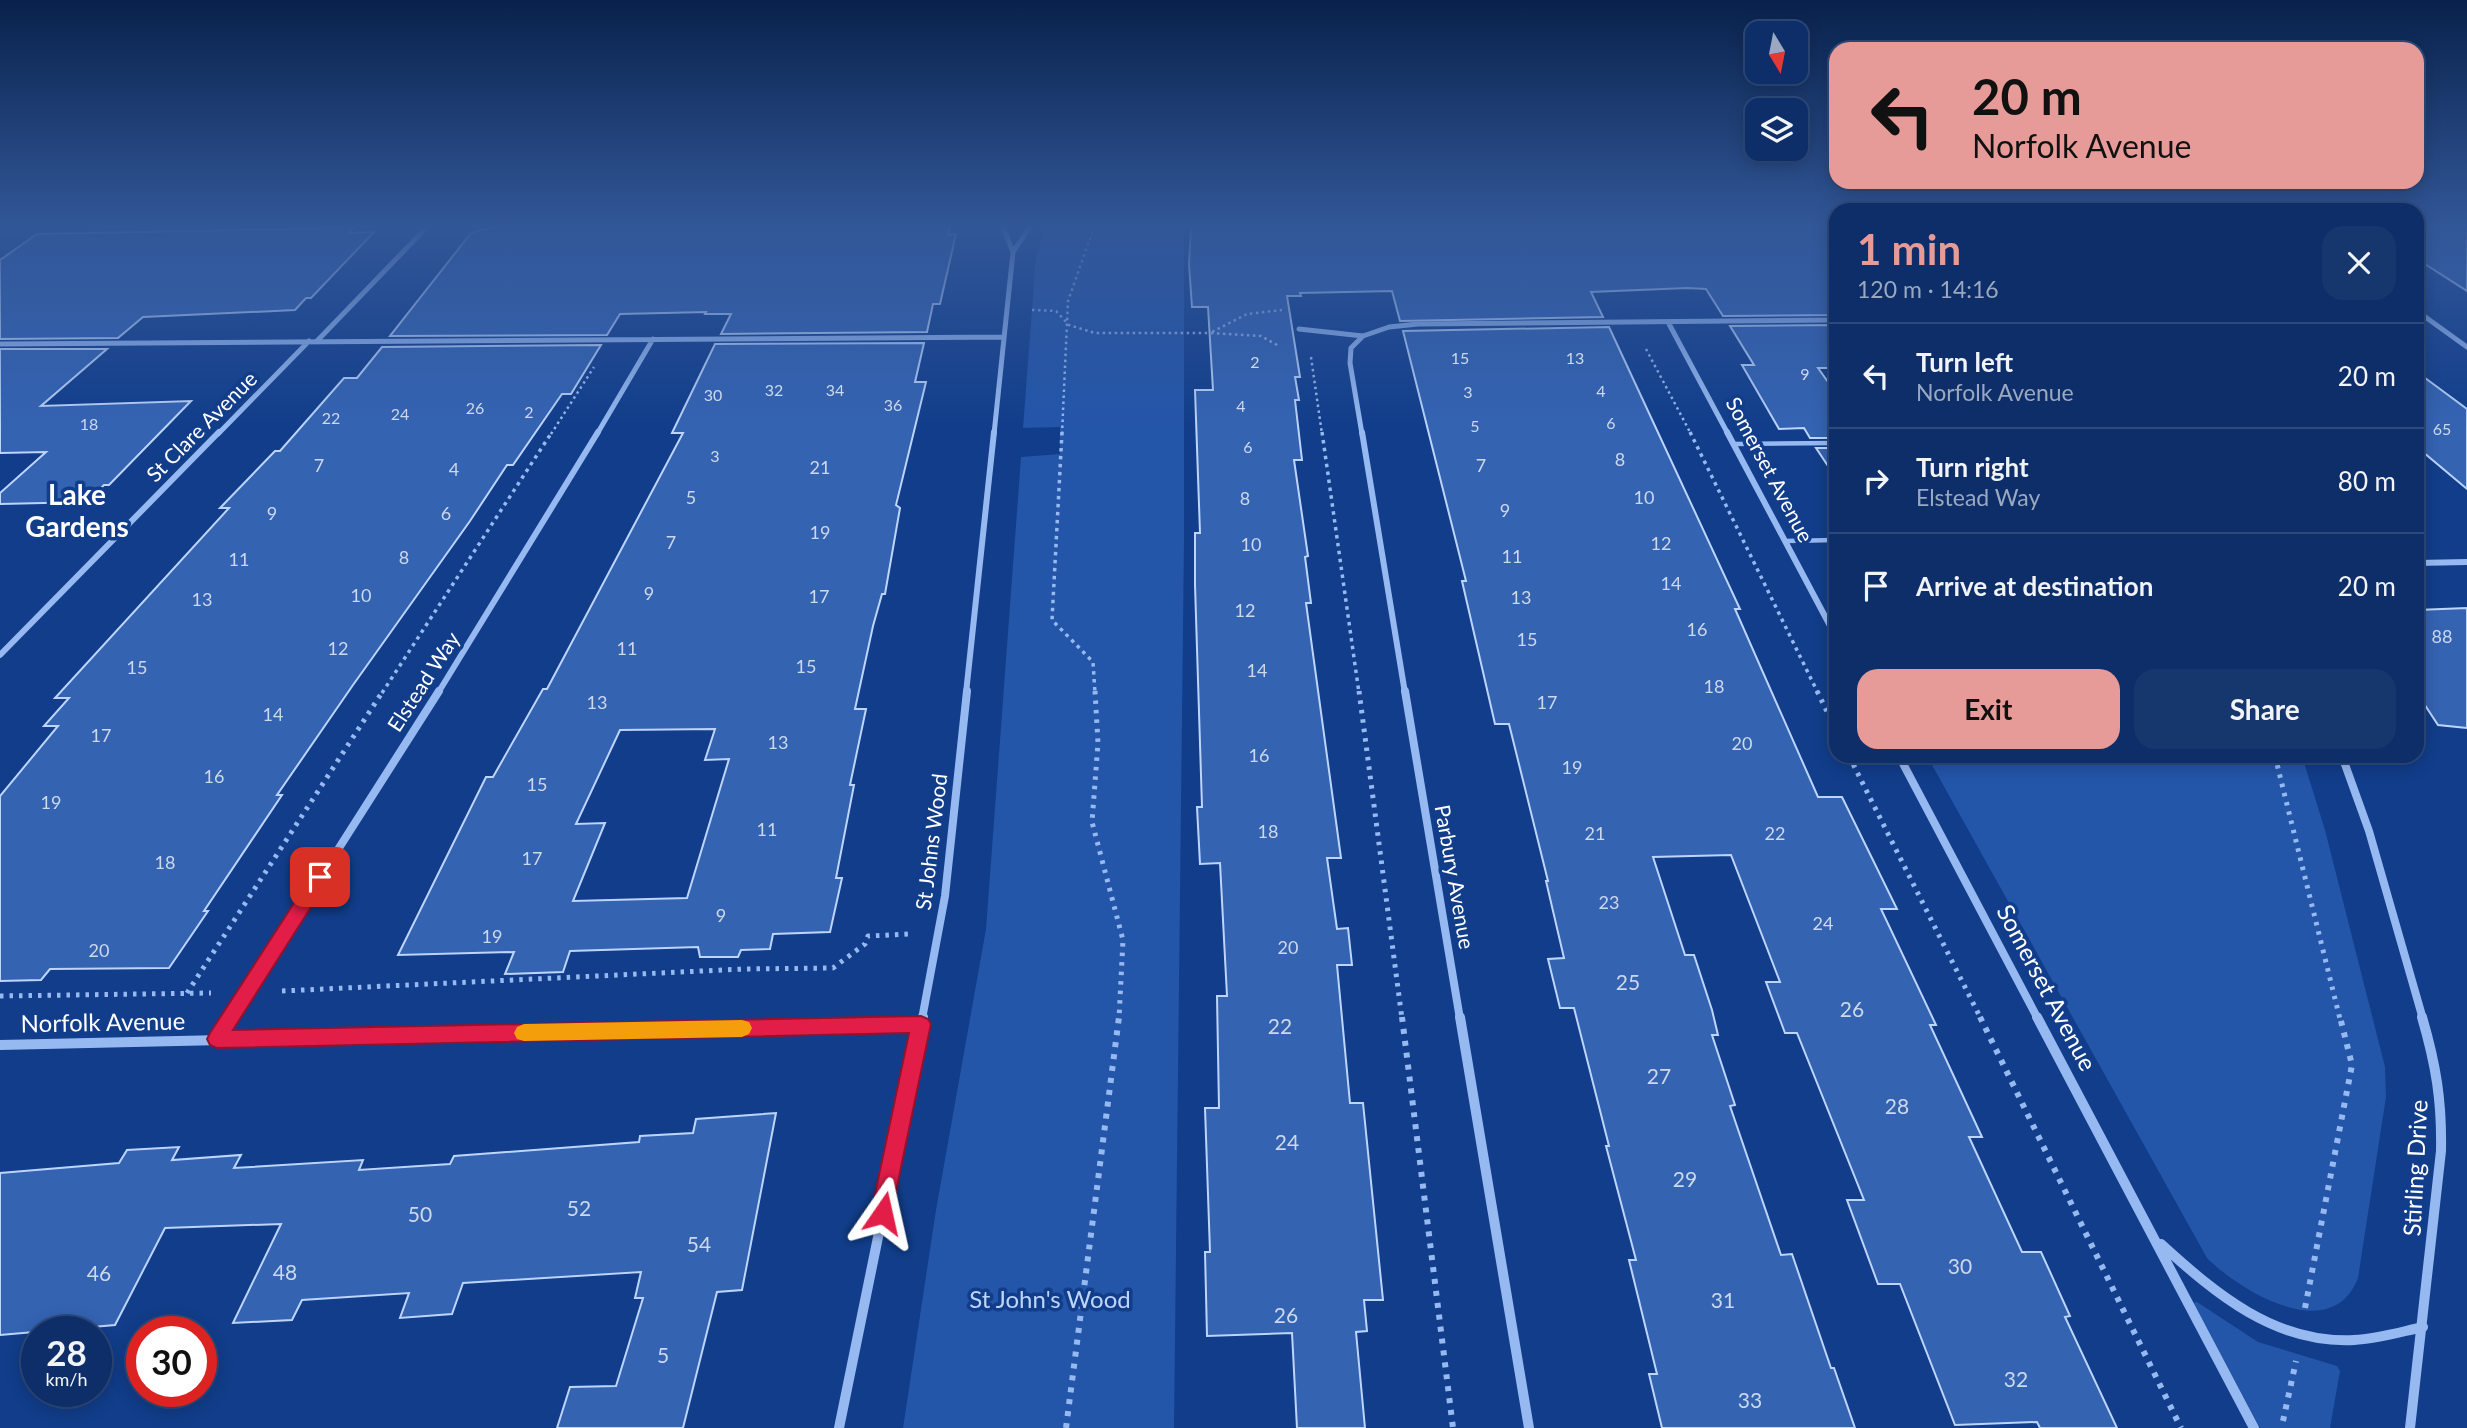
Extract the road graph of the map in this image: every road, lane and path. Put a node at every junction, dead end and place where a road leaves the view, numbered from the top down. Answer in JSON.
{"nodes":[{"id":1,"x":360,"y":294,"type":"edge"},
{"id":2,"x":1008,"y":294,"type":"edge"},
{"id":3,"x":1069,"y":294,"type":"edge"},
{"id":4,"x":2424,"y":316,"type":"edge"},
{"id":5,"x":1063,"y":318,"type":"junction"},
{"id":6,"x":1829,"y":320,"type":"edge"},
{"id":7,"x":1668,"y":322,"type":"junction"},
{"id":8,"x":1299,"y":329,"type":"dead end"},
{"id":9,"x":1210,"y":333,"type":"dead end"},
{"id":10,"x":1363,"y":336,"type":"junction"},
{"id":11,"x":1003,"y":337,"type":"junction"},
{"id":12,"x":585,"y":339,"type":"junction"},
{"id":13,"x":653,"y":339,"type":"junction"},
{"id":14,"x":313,"y":341,"type":"junction"},
{"id":15,"x":0,"y":344,"type":"edge"},
{"id":16,"x":1636,"y":345,"type":"dead end"},
{"id":17,"x":2467,"y":347,"type":"edge"},
{"id":18,"x":1310,"y":349,"type":"dead end"},
{"id":19,"x":1829,"y":443,"type":"edge"},
{"id":20,"x":1734,"y":444,"type":"junction"},
{"id":21,"x":1785,"y":541,"type":"junction"},
{"id":22,"x":1829,"y":541,"type":"edge"},
{"id":23,"x":2467,"y":562,"type":"edge"},
{"id":24,"x":2424,"y":563,"type":"edge"},
{"id":25,"x":1829,"y":624,"type":"edge"},
{"id":26,"x":0,"y":655,"type":"edge"},
{"id":27,"x":1829,"y":713,"type":"edge"},
{"id":28,"x":1853,"y":763,"type":"edge"},
{"id":29,"x":1903,"y":763,"type":"edge"},
{"id":30,"x":2276,"y":763,"type":"edge"},
{"id":31,"x":2345,"y":763,"type":"edge"},
{"id":32,"x":939,"y":933,"type":"junction"},
{"id":33,"x":187,"y":993,"type":"junction"},
{"id":34,"x":211,"y":993,"type":"dead end"},
{"id":35,"x":246,"y":993,"type":"junction"},
{"id":36,"x":0,"y":996,"type":"edge"},
{"id":37,"x":921,"y":1024,"type":"junction"},
{"id":38,"x":217,"y":1039,"type":"junction"},
{"id":39,"x":0,"y":1045,"type":"edge"},
{"id":40,"x":2156,"y":1240,"type":"junction"},
{"id":41,"x":2423,"y":1327,"type":"junction"},
{"id":42,"x":2299,"y":1335,"type":"junction"},
{"id":43,"x":839,"y":1428,"type":"edge"},
{"id":44,"x":1066,"y":1428,"type":"edge"},
{"id":45,"x":1453,"y":1428,"type":"edge"},
{"id":46,"x":1529,"y":1428,"type":"edge"},
{"id":47,"x":2181,"y":1428,"type":"edge"},
{"id":48,"x":2254,"y":1428,"type":"edge"},
{"id":49,"x":2280,"y":1428,"type":"edge"},
{"id":50,"x":2410,"y":1428,"type":"edge"}],
"edges":[{"from":1,"to":14,"type":"street","name":"St Clare Avenue"},
{"from":2,"to":11,"type":"street","name":"St Johns Wood"},
{"from":3,"to":5,"type":"path"},
{"from":4,"to":17,"type":"street"},
{"from":5,"to":9,"type":"path"},
{"from":5,"to":44,"type":"path"},
{"from":6,"to":7,"type":"street"},
{"from":7,"to":10,"type":"street"},
{"from":7,"to":20,"type":"street","name":"Somerset Avenue"},
{"from":8,"to":10,"type":"street"},
{"from":10,"to":46,"type":"street","name":"Parbury Avenue"},
{"from":11,"to":13,"type":"street"},
{"from":11,"to":32,"type":"street","name":"St Johns Wood"},
{"from":12,"to":13,"type":"street"},
{"from":12,"to":14,"type":"street"},
{"from":12,"to":33,"type":"path"},
{"from":13,"to":35,"type":"street","name":"Elstead Way"},
{"from":14,"to":15,"type":"street"},
{"from":14,"to":26,"type":"street","name":"St Clare Avenue"},
{"from":16,"to":27,"type":"path"},
{"from":18,"to":45,"type":"path"},
{"from":19,"to":20,"type":"lane"},
{"from":20,"to":21,"type":"street","name":"Somerset Avenue"},
{"from":21,"to":22,"type":"lane"},
{"from":21,"to":25,"type":"street","name":"Somerset Avenue"},
{"from":23,"to":24,"type":"street"},
{"from":28,"to":47,"type":"path"},
{"from":29,"to":40,"type":"street","name":"Somerset Avenue"},
{"from":30,"to":42,"type":"path"},
{"from":31,"to":41,"type":"street","name":"Stirling Drive"},
{"from":32,"to":35,"type":"path"},
{"from":32,"to":37,"type":"street","name":"St Johns Wood"},
{"from":33,"to":34,"type":"path"},
{"from":33,"to":36,"type":"path"},
{"from":35,"to":38,"type":"street","name":"Elstead Way"},
{"from":37,"to":38,"type":"street","name":"Norfolk Avenue"},
{"from":37,"to":43,"type":"street","name":"St Johns Wood"},
{"from":38,"to":39,"type":"street","name":"Norfolk Avenue"},
{"from":40,"to":42,"type":"street","name":"Somerset Avenue"},
{"from":40,"to":48,"type":"street","name":"Somerset Avenue"},
{"from":41,"to":42,"type":"street","name":"Somerset Avenue"},
{"from":41,"to":50,"type":"street","name":"Stirling Drive"},
{"from":42,"to":49,"type":"path"}]}
